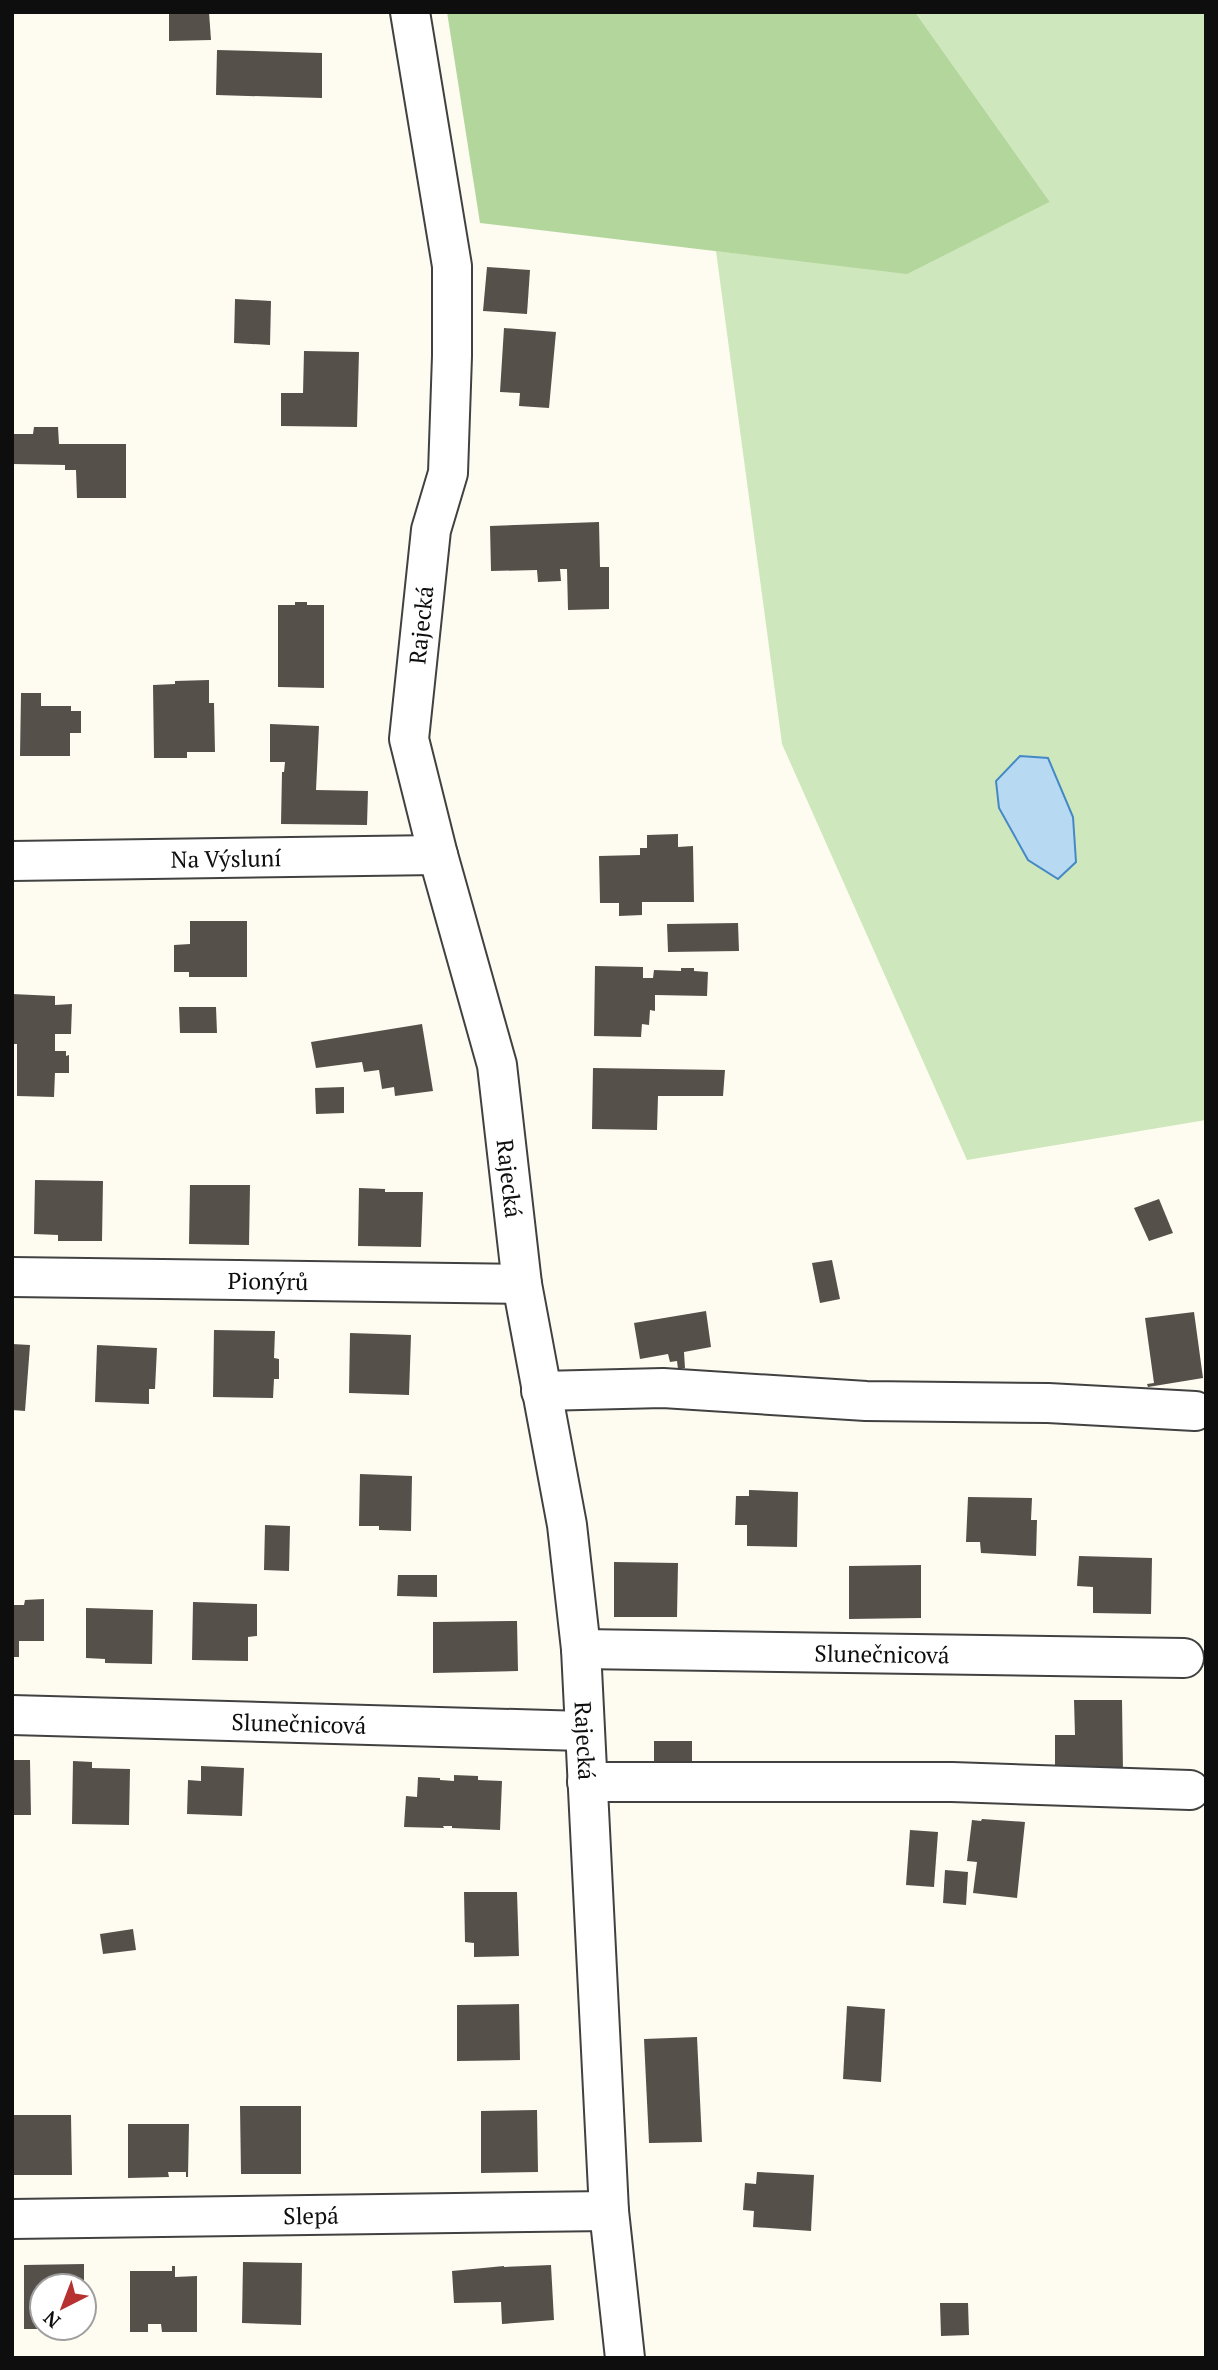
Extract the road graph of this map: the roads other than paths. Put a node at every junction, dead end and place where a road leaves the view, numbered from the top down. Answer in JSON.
{"nodes":[{"id":1,"x":410,"y":12,"type":"edge"},
{"id":2,"x":438,"y":855,"type":"junction"},
{"id":3,"x":12,"y":861,"type":"edge"},
{"id":4,"x":12,"y":1277,"type":"edge"},
{"id":5,"x":522,"y":1284,"type":"junction"},
{"id":6,"x":541,"y":1391,"type":"junction"},
{"id":7,"x":1195,"y":1410,"type":"dead end"},
{"id":8,"x":581,"y":1649,"type":"junction"},
{"id":9,"x":1184,"y":1658,"type":"dead end"},
{"id":10,"x":12,"y":1715,"type":"edge"},
{"id":11,"x":584,"y":1731,"type":"junction"},
{"id":12,"x":587,"y":1782,"type":"junction"},
{"id":13,"x":1190,"y":1790,"type":"dead end"},
{"id":14,"x":608,"y":2211,"type":"junction"},
{"id":15,"x":12,"y":2219,"type":"edge"},
{"id":16,"x":625,"y":2358,"type":"edge"}],
"edges":[{"from":1,"to":2,"type":"street","name":"Rajecká"},
{"from":2,"to":3,"type":"street","name":"Na Výsluní"},
{"from":2,"to":5,"type":"street","name":"Rajecká"},
{"from":4,"to":5,"type":"street","name":"Pionýrů"},
{"from":5,"to":6,"type":"street","name":"Rajecká"},
{"from":6,"to":7,"type":"street"},
{"from":6,"to":8,"type":"street","name":"Rajecká"},
{"from":8,"to":9,"type":"street","name":"Slunečnicová"},
{"from":8,"to":11,"type":"street","name":"Rajecká"},
{"from":10,"to":11,"type":"street","name":"Slunečnicová"},
{"from":11,"to":12,"type":"street","name":"Rajecká"},
{"from":12,"to":13,"type":"street"},
{"from":12,"to":14,"type":"street","name":"Rajecká"},
{"from":14,"to":15,"type":"street","name":"Slepá"},
{"from":14,"to":16,"type":"street","name":"Rajecká"}]}
